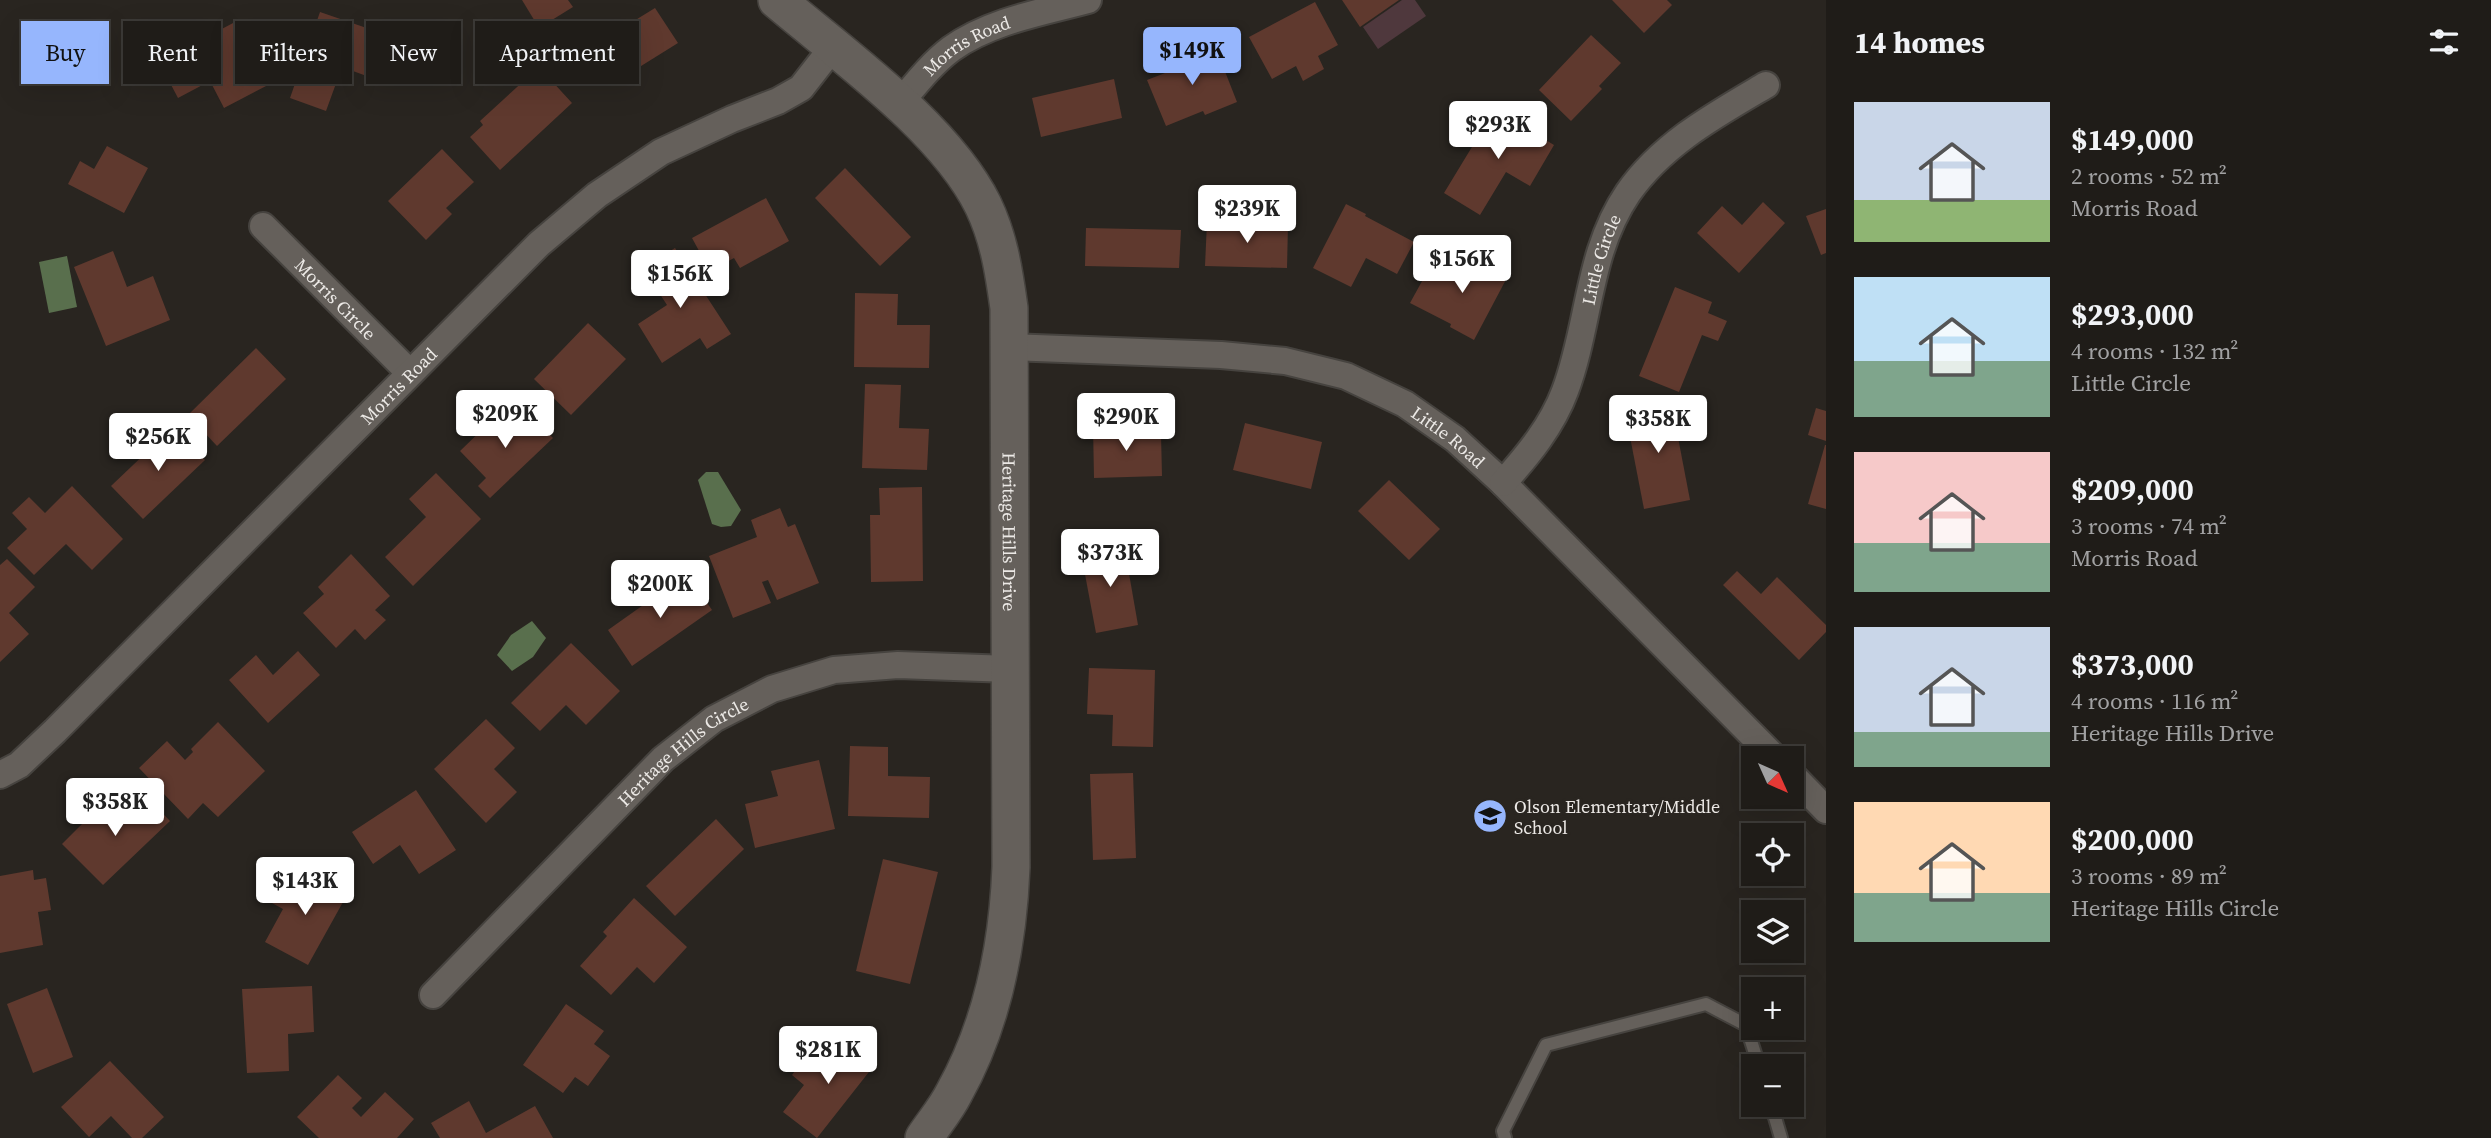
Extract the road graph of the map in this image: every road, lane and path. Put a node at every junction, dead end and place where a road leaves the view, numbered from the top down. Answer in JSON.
{"nodes":[{"id":1,"x":777,"y":0,"type":"edge"},
{"id":2,"x":1088,"y":0,"type":"edge"},
{"id":3,"x":833,"y":47,"type":"junction"},
{"id":4,"x":1766,"y":85,"type":"dead end"},
{"id":5,"x":899,"y":104,"type":"junction"},
{"id":6,"x":263,"y":226,"type":"dead end"},
{"id":7,"x":1010,"y":347,"type":"junction"},
{"id":8,"x":410,"y":373,"type":"junction"},
{"id":9,"x":1503,"y":483,"type":"junction"},
{"id":10,"x":1010,"y":669,"type":"junction"},
{"id":11,"x":1762,"y":746,"type":"edge"},
{"id":12,"x":0,"y":775,"type":"edge"},
{"id":13,"x":1804,"y":787,"type":"edge"},
{"id":14,"x":1826,"y":810,"type":"edge"},
{"id":15,"x":433,"y":995,"type":"dead end"},
{"id":16,"x":1755,"y":1054,"type":"edge"},
{"id":17,"x":1775,"y":1117,"type":"edge"},
{"id":18,"x":925,"y":1138,"type":"edge"},
{"id":19,"x":1505,"y":1138,"type":"edge"},
{"id":20,"x":1781,"y":1138,"type":"edge"}],
"edges":[{"from":1,"to":3,"type":"street","name":"Heritage Hills Drive"},
{"from":2,"to":5,"type":"street","name":"Morris Road"},
{"from":3,"to":5,"type":"street","name":"Heritage Hills Drive"},
{"from":3,"to":8,"type":"street","name":"Morris Road"},
{"from":4,"to":9,"type":"street","name":"Little Circle"},
{"from":5,"to":7,"type":"street","name":"Heritage Hills Drive"},
{"from":6,"to":8,"type":"street","name":"Morris Circle"},
{"from":7,"to":9,"type":"street","name":"Little Road"},
{"from":7,"to":10,"type":"street","name":"Heritage Hills Drive"},
{"from":8,"to":12,"type":"street","name":"Morris Road"},
{"from":9,"to":11,"type":"street","name":"Little Road"},
{"from":10,"to":15,"type":"street","name":"Heritage Hills Circle"},
{"from":10,"to":18,"type":"street","name":"Heritage Hills Drive"},
{"from":13,"to":14,"type":"street"},
{"from":16,"to":19,"type":"lane"},
{"from":17,"to":20,"type":"lane"}]}
